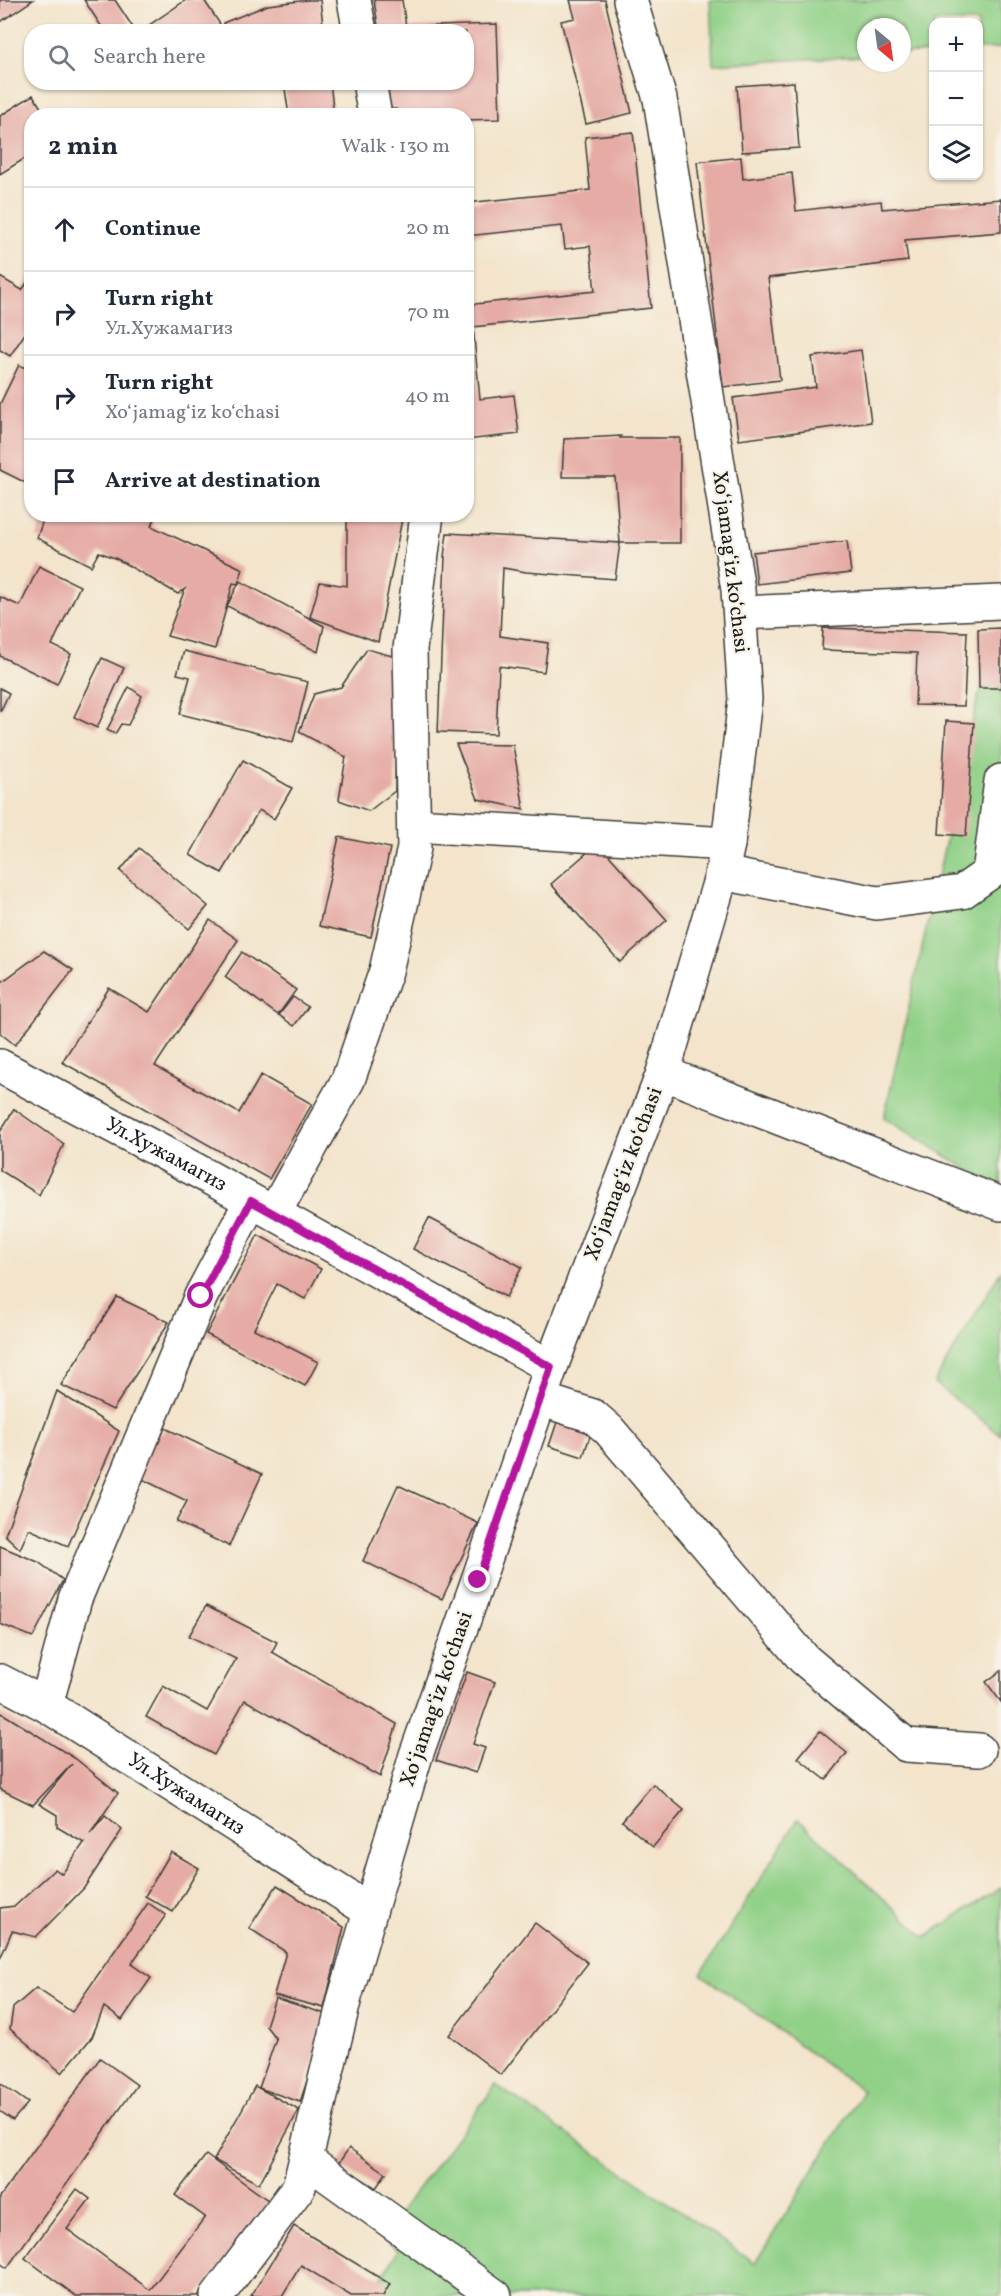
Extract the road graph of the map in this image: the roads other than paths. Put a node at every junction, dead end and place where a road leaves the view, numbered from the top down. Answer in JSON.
{"nodes":[{"id":1,"x":354,"y":0,"type":"edge"},
{"id":2,"x":630,"y":0,"type":"edge"},
{"id":3,"x":358,"y":24,"type":"edge"},
{"id":4,"x":370,"y":90,"type":"edge"},
{"id":5,"x":374,"y":108,"type":"edge"},
{"id":6,"x":426,"y":522,"type":"edge"},
{"id":7,"x":1001,"y":602,"type":"edge"},
{"id":8,"x":740,"y":613,"type":"junction"},
{"id":9,"x":1001,"y":781,"type":"edge"},
{"id":10,"x":414,"y":825,"type":"junction"},
{"id":11,"x":725,"y":858,"type":"junction"},
{"id":12,"x":0,"y":1066,"type":"edge"},
{"id":13,"x":663,"y":1073,"type":"junction"},
{"id":14,"x":1001,"y":1204,"type":"edge"},
{"id":15,"x":262,"y":1207,"type":"junction"},
{"id":16,"x":551,"y":1367,"type":"junction"},
{"id":17,"x":540,"y":1399,"type":"junction"},
{"id":18,"x":0,"y":1681,"type":"edge"},
{"id":19,"x":45,"y":1705,"type":"junction"},
{"id":20,"x":980,"y":1750,"type":"dead end"},
{"id":21,"x":370,"y":1911,"type":"junction"},
{"id":22,"x":306,"y":2160,"type":"junction"},
{"id":23,"x":217,"y":2296,"type":"edge"},
{"id":24,"x":495,"y":2296,"type":"edge"}],
"edges":[{"from":1,"to":3,"type":"street"},
{"from":2,"to":8,"type":"street","name":"Xoʻjamagʻiz koʻchasi"},
{"from":4,"to":5,"type":"street"},
{"from":6,"to":10,"type":"street"},
{"from":7,"to":8,"type":"street"},
{"from":8,"to":11,"type":"street","name":"Xoʻjamagʻiz koʻchasi"},
{"from":9,"to":11,"type":"street"},
{"from":10,"to":11,"type":"street"},
{"from":10,"to":15,"type":"street"},
{"from":11,"to":13,"type":"street","name":"Xoʻjamagʻiz koʻchasi"},
{"from":12,"to":15,"type":"street","name":"Ул.Хужамагиз"},
{"from":13,"to":14,"type":"street"},
{"from":13,"to":16,"type":"street","name":"Xoʻjamagʻiz koʻchasi"},
{"from":15,"to":16,"type":"street","name":"Ул.Хужамагиз"},
{"from":15,"to":19,"type":"street"},
{"from":16,"to":17,"type":"street","name":"Xoʻjamagʻiz koʻchasi"},
{"from":17,"to":20,"type":"street"},
{"from":17,"to":21,"type":"street","name":"Xoʻjamagʻiz koʻchasi"},
{"from":18,"to":19,"type":"street","name":"Ул.Хужамагиз"},
{"from":19,"to":21,"type":"street","name":"Ул.Хужамагиз"},
{"from":21,"to":22,"type":"street","name":"Xoʻjamagʻiz koʻchasi"},
{"from":22,"to":23,"type":"street","name":"Xoʻjamagʻiz koʻchasi"},
{"from":22,"to":24,"type":"street"}]}
